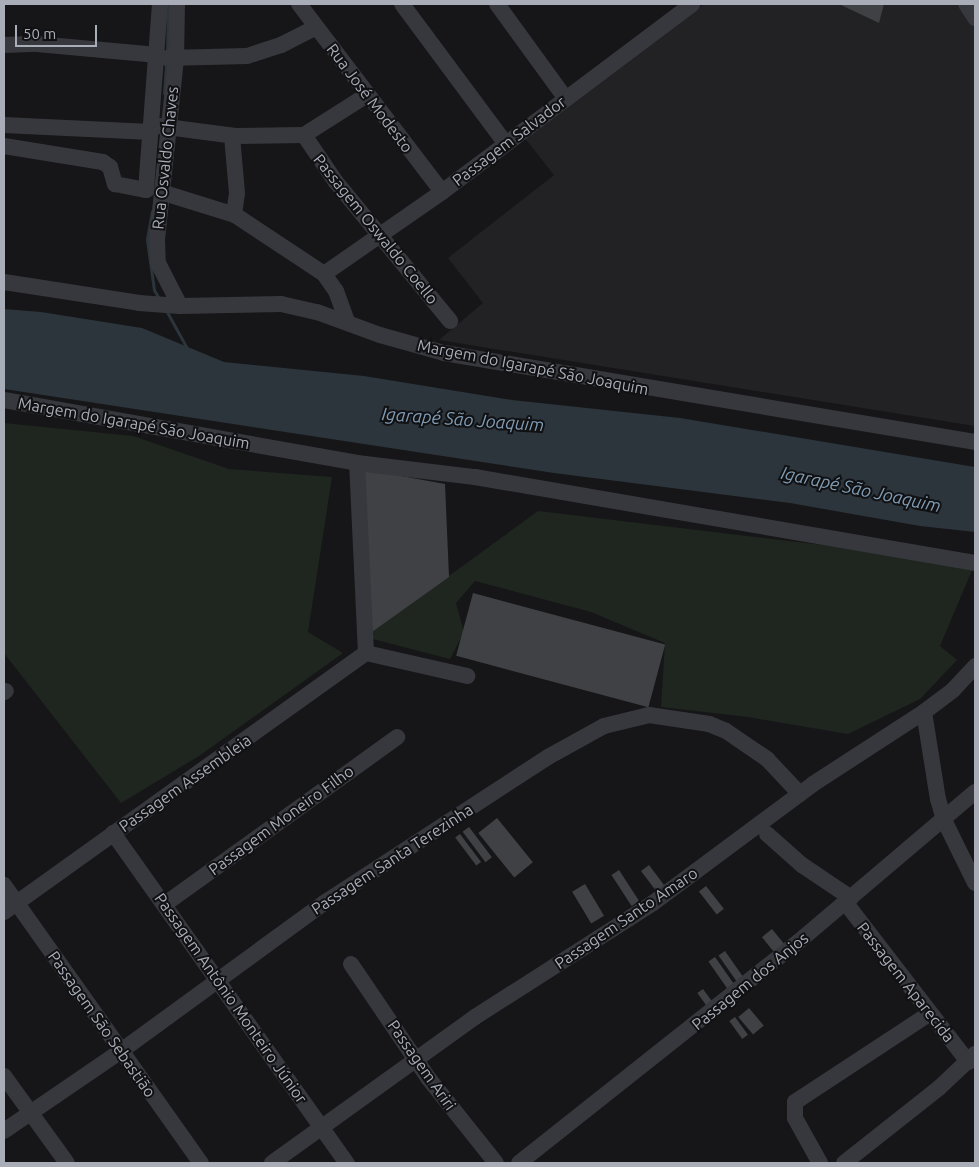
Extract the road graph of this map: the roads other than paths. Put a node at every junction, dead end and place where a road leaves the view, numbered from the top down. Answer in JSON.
{"nodes":[{"id":1,"x":160,"y":4,"type":"edge"},
{"id":2,"x":177,"y":4,"type":"edge"},
{"id":3,"x":299,"y":4,"type":"edge"},
{"id":4,"x":402,"y":4,"type":"edge"},
{"id":5,"x":497,"y":4,"type":"edge"},
{"id":6,"x":692,"y":4,"type":"edge"},
{"id":7,"x":966,"y":4,"type":"edge"},
{"id":8,"x":975,"y":18,"type":"edge"},
{"id":9,"x":316,"y":27,"type":"junction"},
{"id":10,"x":4,"y":45,"type":"edge"},
{"id":11,"x":165,"y":57,"type":"junction"},
{"id":12,"x":367,"y":95,"type":"junction"},
{"id":13,"x":566,"y":99,"type":"junction"},
{"id":14,"x":4,"y":125,"type":"edge"},
{"id":15,"x":159,"y":128,"type":"junction"},
{"id":16,"x":304,"y":135,"type":"junction"},
{"id":17,"x":232,"y":136,"type":"junction"},
{"id":18,"x":506,"y":144,"type":"junction"},
{"id":19,"x":4,"y":146,"type":"edge"},
{"id":20,"x":153,"y":191,"type":"junction"},
{"id":21,"x":442,"y":192,"type":"junction"},
{"id":22,"x":234,"y":215,"type":"junction"},
{"id":23,"x":381,"y":236,"type":"junction"},
{"id":24,"x":324,"y":274,"type":"junction"},
{"id":25,"x":4,"y":282,"type":"edge"},
{"id":26,"x":180,"y":306,"type":"junction"},
{"id":27,"x":450,"y":321,"type":"dead end"},
{"id":28,"x":347,"y":322,"type":"junction"},
{"id":29,"x":4,"y":400,"type":"edge"},
{"id":30,"x":975,"y":442,"type":"edge"},
{"id":31,"x":357,"y":463,"type":"junction"},
{"id":32,"x":975,"y":563,"type":"edge"},
{"id":33,"x":366,"y":653,"type":"junction"},
{"id":34,"x":975,"y":666,"type":"edge"},
{"id":35,"x":467,"y":676,"type":"dead end"},
{"id":36,"x":924,"y":712,"type":"junction"},
{"id":37,"x":397,"y":737,"type":"dead end"},
{"id":38,"x":975,"y":792,"type":"edge"},
{"id":39,"x":800,"y":794,"type":"junction"},
{"id":40,"x":944,"y":820,"type":"junction"},
{"id":41,"x":113,"y":833,"type":"junction"},
{"id":42,"x":768,"y":834,"type":"dead end"},
{"id":43,"x":975,"y":884,"type":"edge"},
{"id":44,"x":4,"y":885,"type":"edge"},
{"id":45,"x":848,"y":900,"type":"junction"},
{"id":46,"x":165,"y":904,"type":"junction"},
{"id":47,"x":10,"y":907,"type":"edge"},
{"id":48,"x":351,"y":964,"type":"dead end"},
{"id":49,"x":218,"y":981,"type":"junction"},
{"id":50,"x":929,"y":1014,"type":"junction"},
{"id":51,"x":121,"y":1051,"type":"junction"},
{"id":52,"x":972,"y":1058,"type":"edge"},
{"id":53,"x":416,"y":1060,"type":"junction"},
{"id":54,"x":4,"y":1076,"type":"edge"},
{"id":55,"x":30,"y":1113,"type":"junction"},
{"id":56,"x":322,"y":1128,"type":"junction"},
{"id":57,"x":4,"y":1131,"type":"edge"},
{"id":58,"x":66,"y":1163,"type":"edge"},
{"id":59,"x":201,"y":1163,"type":"edge"},
{"id":60,"x":272,"y":1163,"type":"edge"},
{"id":61,"x":347,"y":1163,"type":"edge"},
{"id":62,"x":496,"y":1163,"type":"edge"},
{"id":63,"x":519,"y":1163,"type":"edge"},
{"id":64,"x":820,"y":1163,"type":"edge"},
{"id":65,"x":844,"y":1163,"type":"edge"}],
"edges":[{"from":1,"to":11,"type":"street"},
{"from":2,"to":11,"type":"street","name":"Rua Osvaldo Chaves"},
{"from":3,"to":9,"type":"street","name":"Rua José Modesto"},
{"from":4,"to":18,"type":"street"},
{"from":5,"to":13,"type":"street"},
{"from":6,"to":13,"type":"street","name":"Passagem Salvador"},
{"from":7,"to":8,"type":"street"},
{"from":9,"to":11,"type":"street"},
{"from":9,"to":12,"type":"street","name":"Rua José Modesto"},
{"from":10,"to":11,"type":"street"},
{"from":11,"to":15,"type":"street","name":"Rua Osvaldo Chaves"},
{"from":12,"to":16,"type":"street"},
{"from":12,"to":21,"type":"street","name":"Rua José Modesto"},
{"from":13,"to":18,"type":"street","name":"Passagem Salvador"},
{"from":14,"to":15,"type":"street"},
{"from":15,"to":17,"type":"street"},
{"from":15,"to":20,"type":"street","name":"Rua Osvaldo Chaves"},
{"from":16,"to":17,"type":"street"},
{"from":16,"to":23,"type":"street","name":"Passagem Oswaldo Coello"},
{"from":17,"to":22,"type":"street"},
{"from":18,"to":21,"type":"street","name":"Passagem Salvador"},
{"from":19,"to":20,"type":"street"},
{"from":20,"to":22,"type":"street"},
{"from":20,"to":26,"type":"street","name":"Rua Osvaldo Chaves"},
{"from":21,"to":23,"type":"street","name":"Passagem Salvador"},
{"from":22,"to":24,"type":"street"},
{"from":23,"to":24,"type":"street","name":"Passagem Salvador"},
{"from":23,"to":27,"type":"street","name":"Passagem Oswaldo Coello"},
{"from":24,"to":28,"type":"street"},
{"from":25,"to":26,"type":"street","name":"Margem do Igarapé São Joaquim"},
{"from":26,"to":28,"type":"street","name":"Margem do Igarapé São Joaquim"},
{"from":28,"to":30,"type":"street","name":"Margem do Igarapé São Joaquim"},
{"from":29,"to":31,"type":"street","name":"Margem do Igarapé São Joaquim"},
{"from":31,"to":32,"type":"street","name":"Margem do Igarapé São Joaquim"},
{"from":31,"to":33,"type":"street"},
{"from":33,"to":35,"type":"street"},
{"from":33,"to":41,"type":"street","name":"Passagem Assembleia"},
{"from":34,"to":36,"type":"street","name":"Passagem Santo Amaro"},
{"from":36,"to":39,"type":"street","name":"Passagem Santo Amaro"},
{"from":36,"to":40,"type":"street"},
{"from":37,"to":46,"type":"street","name":"Passagem Moneiro Filho"},
{"from":38,"to":40,"type":"street","name":"Passagem dos Anjos"},
{"from":39,"to":49,"type":"street","name":"Passagem Santa Terezinha"},
{"from":39,"to":53,"type":"street","name":"Passagem Santo Amaro"},
{"from":40,"to":43,"type":"street"},
{"from":40,"to":45,"type":"street","name":"Passagem dos Anjos"},
{"from":41,"to":46,"type":"street","name":"Passagem Antônio Monteiro Júnior"},
{"from":41,"to":47,"type":"street","name":"Passagem Assembleia"},
{"from":42,"to":45,"type":"street","name":"Passagem Aparecida"},
{"from":44,"to":47,"type":"street","name":"Passagem São Sebastião"},
{"from":45,"to":50,"type":"street","name":"Passagem Aparecida"},
{"from":45,"to":63,"type":"street","name":"Passagem dos Anjos"},
{"from":46,"to":49,"type":"street","name":"Passagem Antônio Monteiro Júnior"},
{"from":47,"to":51,"type":"street","name":"Passagem São Sebastião"},
{"from":48,"to":53,"type":"street","name":"Passagem Ariri"},
{"from":49,"to":51,"type":"street","name":"Passagem Santa Terezinha"},
{"from":49,"to":56,"type":"street","name":"Passagem Antônio Monteiro Júnior"},
{"from":50,"to":52,"type":"street","name":"Passagem Aparecida"},
{"from":50,"to":64,"type":"street"},
{"from":51,"to":55,"type":"street","name":"Passagem Santa Terezinha"},
{"from":51,"to":59,"type":"street","name":"Passagem São Sebastião"},
{"from":52,"to":65,"type":"street"},
{"from":53,"to":56,"type":"street","name":"Passagem Santo Amaro"},
{"from":53,"to":62,"type":"street","name":"Passagem Ariri"},
{"from":54,"to":55,"type":"street"},
{"from":55,"to":57,"type":"street","name":"Passagem Santa Terezinha"},
{"from":55,"to":58,"type":"street"},
{"from":56,"to":60,"type":"street","name":"Passagem Santo Amaro"},
{"from":56,"to":61,"type":"street","name":"Passagem Antônio Monteiro Júnior"}]}
